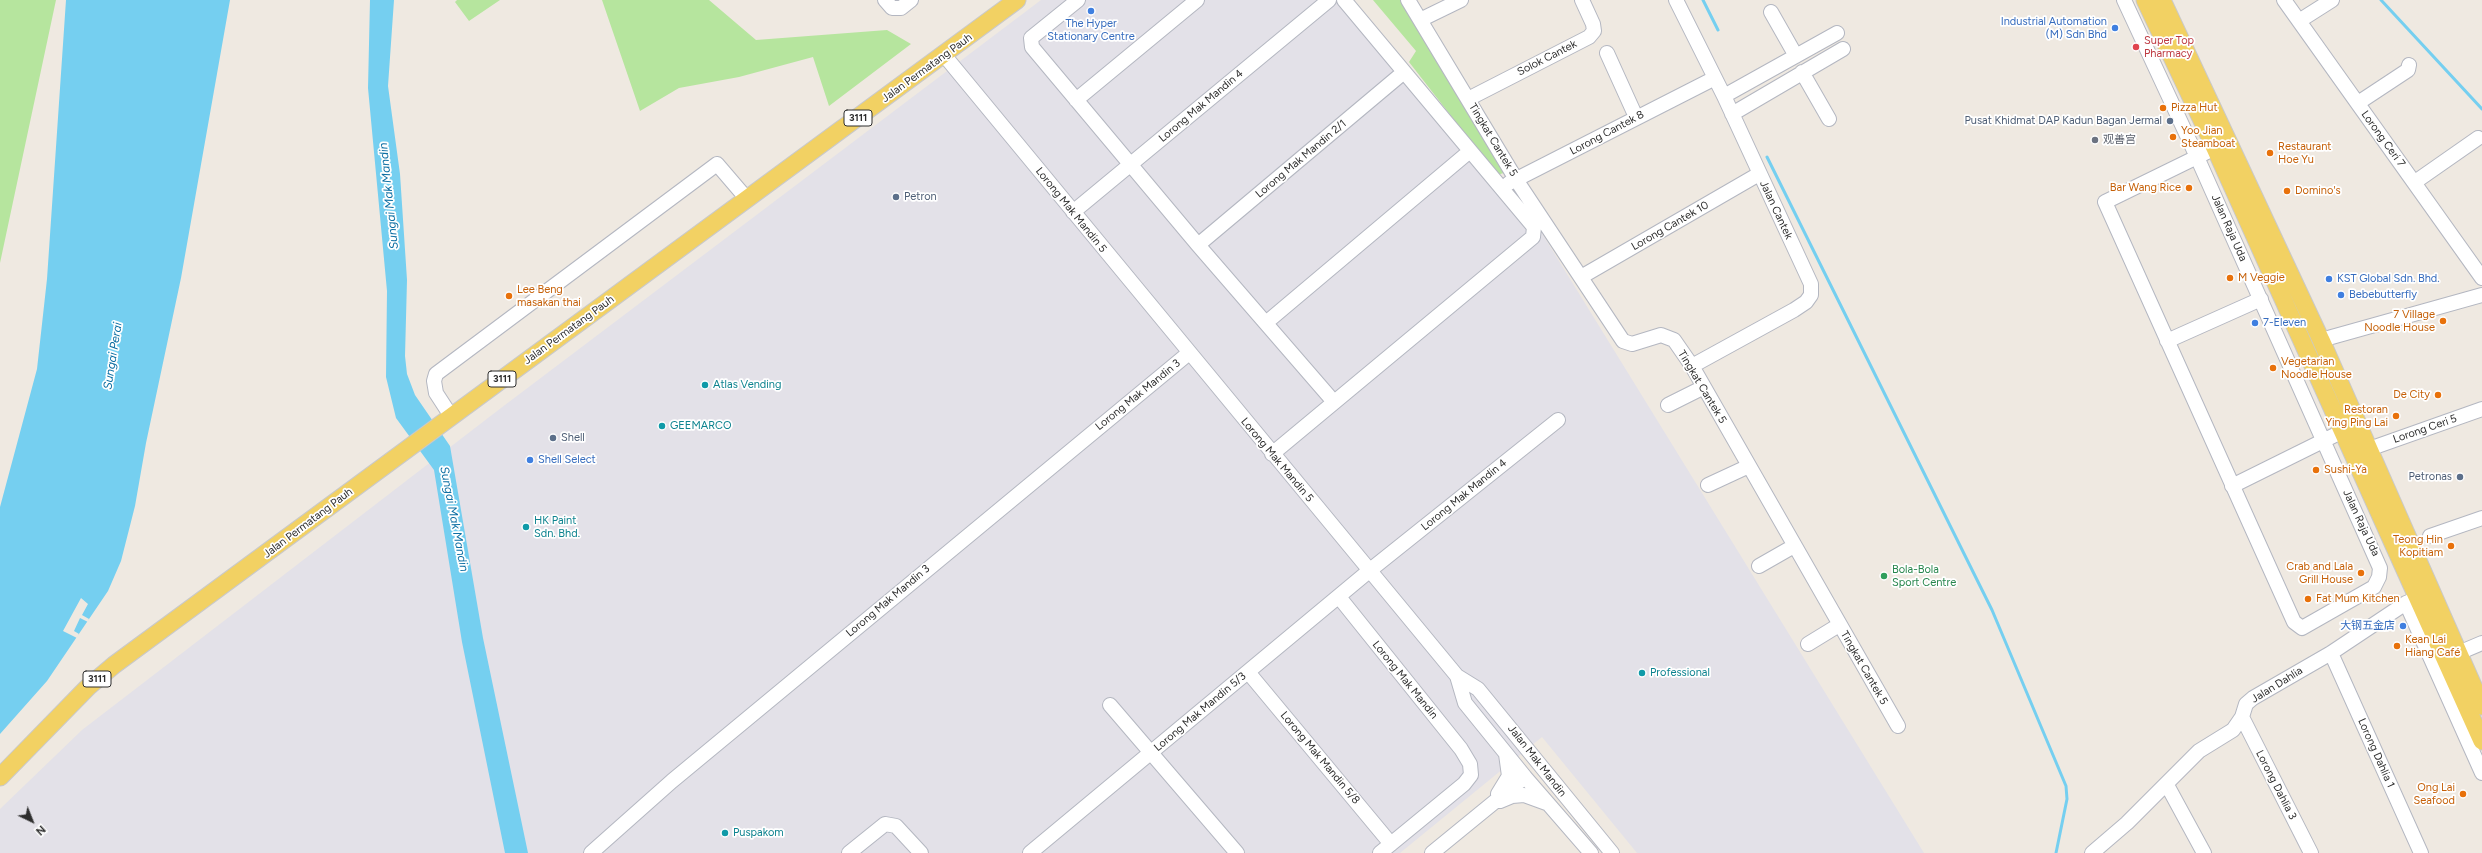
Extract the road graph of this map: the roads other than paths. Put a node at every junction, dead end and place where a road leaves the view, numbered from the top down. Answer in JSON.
{"nodes":[{"id":1,"x":885,"y":0,"type":"edge"},
{"id":2,"x":911,"y":0,"type":"edge"},
{"id":3,"x":1017,"y":0,"type":"edge"},
{"id":4,"x":1078,"y":0,"type":"edge"},
{"id":5,"x":1197,"y":0,"type":"edge"},
{"id":6,"x":1329,"y":0,"type":"edge"},
{"id":7,"x":1344,"y":0,"type":"edge"},
{"id":8,"x":1408,"y":0,"type":"edge"},
{"id":9,"x":1461,"y":0,"type":"edge"},
{"id":10,"x":1582,"y":0,"type":"edge"},
{"id":11,"x":1676,"y":0,"type":"edge"},
{"id":12,"x":2124,"y":0,"type":"edge"},
{"id":13,"x":2145,"y":0,"type":"edge"},
{"id":14,"x":2162,"y":0,"type":"edge"},
{"id":15,"x":2175,"y":0,"type":"edge"},
{"id":16,"x":2284,"y":0,"type":"edge"},
{"id":17,"x":2332,"y":0,"type":"edge"},
{"id":18,"x":1771,"y":12,"type":"dead end"},
{"id":19,"x":1420,"y":20,"type":"junction"},
{"id":20,"x":2172,"y":21,"type":"junction"},
{"id":21,"x":2299,"y":21,"type":"junction"},
{"id":22,"x":1838,"y":33,"type":"dead end"},
{"id":23,"x":1843,"y":49,"type":"dead end"},
{"id":24,"x":1607,"y":53,"type":"dead end"},
{"id":25,"x":944,"y":55,"type":"junction"},
{"id":26,"x":1796,"y":56,"type":"junction"},
{"id":27,"x":2409,"y":65,"type":"dead end"},
{"id":28,"x":1404,"y":72,"type":"junction"},
{"id":29,"x":1802,"y":72,"type":"junction"},
{"id":30,"x":1715,"y":78,"type":"junction"},
{"id":31,"x":1724,"y":96,"type":"junction"},
{"id":32,"x":1468,"y":99,"type":"junction"},
{"id":33,"x":1076,"y":100,"type":"junction"},
{"id":34,"x":2358,"y":103,"type":"junction"},
{"id":35,"x":1732,"y":114,"type":"junction"},
{"id":36,"x":1636,"y":117,"type":"junction"},
{"id":37,"x":1830,"y":119,"type":"dead end"},
{"id":38,"x":2478,"y":138,"type":"dead end"},
{"id":39,"x":2215,"y":148,"type":"junction"},
{"id":40,"x":1470,"y":151,"type":"junction"},
{"id":41,"x":2197,"y":156,"type":"junction"},
{"id":42,"x":1130,"y":165,"type":"junction"},
{"id":43,"x":1759,"y":174,"type":"junction"},
{"id":44,"x":1517,"y":181,"type":"junction"},
{"id":45,"x":2415,"y":182,"type":"junction"},
{"id":46,"x":1499,"y":187,"type":"junction"},
{"id":47,"x":747,"y":199,"type":"junction"},
{"id":48,"x":1073,"y":212,"type":"junction"},
{"id":49,"x":1198,"y":245,"type":"junction"},
{"id":50,"x":1581,"y":277,"type":"junction"},
{"id":51,"x":2482,"y":278,"type":"edge"},
{"id":52,"x":2482,"y":295,"type":"edge"},
{"id":53,"x":2261,"y":299,"type":"junction"},
{"id":54,"x":1267,"y":322,"type":"junction"},
{"id":55,"x":2321,"y":340,"type":"junction"},
{"id":56,"x":2167,"y":341,"type":"junction"},
{"id":57,"x":1189,"y":353,"type":"junction"},
{"id":58,"x":1692,"y":366,"type":"junction"},
{"id":59,"x":1704,"y":387,"type":"junction"},
{"id":60,"x":1334,"y":402,"type":"junction"},
{"id":61,"x":1668,"y":405,"type":"dead end"},
{"id":62,"x":2482,"y":409,"type":"edge"},
{"id":63,"x":451,"y":416,"type":"junction"},
{"id":64,"x":1558,"y":420,"type":"dead end"},
{"id":65,"x":2341,"y":432,"type":"junction"},
{"id":66,"x":2323,"y":441,"type":"junction"},
{"id":67,"x":2369,"y":449,"type":"junction"},
{"id":68,"x":1272,"y":454,"type":"junction"},
{"id":69,"x":1749,"y":466,"type":"junction"},
{"id":70,"x":1708,"y":485,"type":"dead end"},
{"id":71,"x":2232,"y":486,"type":"junction"},
{"id":72,"x":2482,"y":518,"type":"edge"},
{"id":73,"x":2430,"y":536,"type":"dead end"},
{"id":74,"x":1794,"y":546,"type":"junction"},
{"id":75,"x":1759,"y":566,"type":"dead end"},
{"id":76,"x":1369,"y":571,"type":"junction"},
{"id":77,"x":1339,"y":597,"type":"junction"},
{"id":78,"x":2418,"y":598,"type":"junction"},
{"id":79,"x":1839,"y":625,"type":"junction"},
{"id":80,"x":1808,"y":644,"type":"dead end"},
{"id":81,"x":2482,"y":645,"type":"edge"},
{"id":82,"x":2331,"y":653,"type":"junction"},
{"id":83,"x":2452,"y":656,"type":"junction"},
{"id":84,"x":1248,"y":672,"type":"junction"},
{"id":85,"x":1457,"y":676,"type":"junction"},
{"id":86,"x":1110,"y":705,"type":"dead end"},
{"id":87,"x":2482,"y":706,"type":"edge"},
{"id":88,"x":2242,"y":717,"type":"junction"},
{"id":89,"x":1898,"y":726,"type":"dead end"},
{"id":90,"x":1521,"y":740,"type":"junction"},
{"id":91,"x":2482,"y":741,"type":"edge"},
{"id":92,"x":1151,"y":753,"type":"junction"},
{"id":93,"x":1506,"y":753,"type":"junction"},
{"id":94,"x":2482,"y":773,"type":"edge"},
{"id":95,"x":0,"y":777,"type":"edge"},
{"id":96,"x":1525,"y":777,"type":"junction"},
{"id":97,"x":2167,"y":785,"type":"junction"},
{"id":98,"x":1561,"y":792,"type":"junction"},
{"id":99,"x":1550,"y":804,"type":"junction"},
{"id":100,"x":1483,"y":810,"type":"junction"},
{"id":101,"x":1391,"y":844,"type":"junction"},
{"id":102,"x":1234,"y":852,"type":"edge"},
{"id":103,"x":591,"y":853,"type":"edge"},
{"id":104,"x":848,"y":853,"type":"edge"},
{"id":105,"x":921,"y":853,"type":"edge"},
{"id":106,"x":1030,"y":853,"type":"edge"},
{"id":107,"x":1380,"y":853,"type":"edge"},
{"id":108,"x":1432,"y":853,"type":"edge"},
{"id":109,"x":1591,"y":853,"type":"edge"},
{"id":110,"x":1612,"y":853,"type":"edge"},
{"id":111,"x":2092,"y":853,"type":"edge"},
{"id":112,"x":2204,"y":853,"type":"edge"},
{"id":113,"x":2311,"y":853,"type":"edge"},
{"id":114,"x":2420,"y":853,"type":"edge"}],
"edges":[{"from":1,"to":2,"type":"street"},
{"from":3,"to":25,"type":"main road","name":"Jalan Permatang Pauh","number":"3111"},
{"from":4,"to":33,"type":"street"},
{"from":5,"to":33,"type":"street"},
{"from":6,"to":42,"type":"street","name":"Lorong Mak Mandin 4"},
{"from":7,"to":28,"type":"street"},
{"from":8,"to":19,"type":"street","name":"Tingkat Cantek 5"},
{"from":9,"to":19,"type":"street"},
{"from":10,"to":32,"type":"street","name":"Solok Cantek"},
{"from":11,"to":30,"type":"street","name":"Jalan Cantek"},
{"from":12,"to":41,"type":"street","name":"Jalan Raja Uda"},
{"from":13,"to":39,"type":"main road","name":"Jalan Raja Uda"},
{"from":14,"to":20,"type":"main road","name":"Jalan Raja Uda"},
{"from":15,"to":20,"type":"main road"},
{"from":16,"to":21,"type":"street","name":"Lorong Ceri 7"},
{"from":17,"to":21,"type":"street"},
{"from":18,"to":26,"type":"street"},
{"from":19,"to":32,"type":"street","name":"Tingkat Cantek 5"},
{"from":20,"to":55,"type":"main road","name":"Jalan Raja Uda"},
{"from":21,"to":34,"type":"street","name":"Lorong Ceri 7"},
{"from":22,"to":26,"type":"street"},
{"from":23,"to":29,"type":"street"},
{"from":24,"to":36,"type":"street"},
{"from":25,"to":47,"type":"main road","name":"Jalan Permatang Pauh","number":"3111"},
{"from":25,"to":48,"type":"street","name":"Lorong Mak Mandin 5"},
{"from":26,"to":31,"type":"street"},
{"from":27,"to":34,"type":"street"},
{"from":28,"to":40,"type":"street"},
{"from":28,"to":49,"type":"street","name":"Lorong Mak Mandin 2/1"},
{"from":29,"to":35,"type":"street"},
{"from":29,"to":37,"type":"street"},
{"from":30,"to":31,"type":"street","name":"Jalan Cantek"},
{"from":30,"to":36,"type":"street","name":"Lorong Cantek 8"},
{"from":31,"to":35,"type":"street","name":"Jalan Cantek"},
{"from":32,"to":44,"type":"street","name":"Tingkat Cantek 5"},
{"from":33,"to":42,"type":"street"},
{"from":34,"to":45,"type":"street","name":"Lorong Ceri 7"},
{"from":35,"to":43,"type":"street","name":"Jalan Cantek"},
{"from":36,"to":44,"type":"street","name":"Lorong Cantek 8"},
{"from":38,"to":45,"type":"street"},
{"from":39,"to":41,"type":"street"},
{"from":39,"to":65,"type":"main road","name":"Jalan Raja Uda"},
{"from":40,"to":46,"type":"street"},
{"from":40,"to":54,"type":"street"},
{"from":41,"to":53,"type":"street","name":"Jalan Raja Uda"},
{"from":41,"to":56,"type":"street","name":"Jalan Raja Uda"},
{"from":42,"to":48,"type":"street","name":"Lorong Mak Mandin 4"},
{"from":42,"to":49,"type":"street"},
{"from":43,"to":50,"type":"street","name":"Lorong Cantek 10"},
{"from":43,"to":58,"type":"street","name":"Jalan Cantek"},
{"from":44,"to":46,"type":"street","name":"Lorong Cantek 8"},
{"from":44,"to":50,"type":"street","name":"Tingkat Cantek 5"},
{"from":45,"to":51,"type":"street","name":"Lorong Ceri 7"},
{"from":46,"to":60,"type":"street"},
{"from":47,"to":63,"type":"main road","name":"Jalan Permatang Pauh","number":"3111"},
{"from":47,"to":63,"type":"street"},
{"from":48,"to":57,"type":"street","name":"Lorong Mak Mandin 5"},
{"from":49,"to":54,"type":"street"},
{"from":50,"to":58,"type":"street","name":"Tingkat Cantek 5"},
{"from":52,"to":55,"type":"street"},
{"from":53,"to":56,"type":"street"},
{"from":53,"to":66,"type":"street","name":"Jalan Raja Uda"},
{"from":54,"to":60,"type":"street"},
{"from":55,"to":67,"type":"main road","name":"Jalan Raja Uda"},
{"from":56,"to":71,"type":"street","name":"Jalan Raja Uda"},
{"from":57,"to":68,"type":"street","name":"Lorong Mak Mandin 5"},
{"from":57,"to":103,"type":"street","name":"Lorong Mak Mandin 3"},
{"from":58,"to":59,"type":"street","name":"Tingkat Cantek 5"},
{"from":59,"to":61,"type":"street"},
{"from":59,"to":69,"type":"street","name":"Tingkat Cantek 5"},
{"from":60,"to":68,"type":"street"},
{"from":62,"to":67,"type":"street","name":"Lorong Ceri 5"},
{"from":63,"to":95,"type":"main road","name":"Jalan Permatang Pauh","number":"3111"},
{"from":64,"to":76,"type":"street","name":"Lorong Mak Mandin 4"},
{"from":65,"to":66,"type":"street"},
{"from":65,"to":78,"type":"main road","name":"Jalan Raja Uda"},
{"from":66,"to":71,"type":"street"},
{"from":66,"to":71,"type":"street","name":"Jalan Raja Uda"},
{"from":67,"to":78,"type":"main road","name":"Jalan Raja Uda"},
{"from":68,"to":76,"type":"street","name":"Lorong Mak Mandin 5"},
{"from":69,"to":70,"type":"street"},
{"from":69,"to":74,"type":"street","name":"Tingkat Cantek 5"},
{"from":72,"to":73,"type":"street"},
{"from":74,"to":75,"type":"street"},
{"from":74,"to":79,"type":"street","name":"Tingkat Cantek 5"},
{"from":76,"to":77,"type":"street","name":"Lorong Mak Mandin 5/3"},
{"from":76,"to":85,"type":"street","name":"Lorong Mak Mandin 5"},
{"from":77,"to":84,"type":"street","name":"Lorong Mak Mandin 5/3"},
{"from":77,"to":101,"type":"street","name":"Lorong Mak Mandin"},
{"from":78,"to":82,"type":"street","name":"Jalan Dahlia"},
{"from":78,"to":83,"type":"main road","name":"Jalan Raja Uda"},
{"from":78,"to":94,"type":"street"},
{"from":79,"to":80,"type":"street"},
{"from":79,"to":89,"type":"street","name":"Tingkat Cantek 5"},
{"from":81,"to":83,"type":"street"},
{"from":82,"to":88,"type":"street","name":"Jalan Dahlia"},
{"from":82,"to":114,"type":"street","name":"Lorong Dahlia 1"},
{"from":83,"to":87,"type":"main road","name":"Jalan Raja Uda"},
{"from":83,"to":91,"type":"main road","name":"Jalan Raja Uda"},
{"from":84,"to":92,"type":"street","name":"Lorong Mak Mandin 5/3"},
{"from":84,"to":101,"type":"street","name":"Lorong Mak Mandin 5/8"},
{"from":85,"to":90,"type":"street","name":"Jalan Mak Mandin"},
{"from":85,"to":93,"type":"street","name":"Lorong Mak Mandin 5"},
{"from":86,"to":92,"type":"street"},
{"from":88,"to":97,"type":"street","name":"Jalan Dahlia"},
{"from":88,"to":113,"type":"street","name":"Lorong Dahlia 3"},
{"from":90,"to":96,"type":"street"},
{"from":90,"to":98,"type":"street","name":"Jalan Mak Mandin"},
{"from":92,"to":102,"type":"street"},
{"from":92,"to":106,"type":"street","name":"Lorong Mak Mandin 5/3"},
{"from":93,"to":96,"type":"street","name":"Lorong Mak Mandin 5"},
{"from":93,"to":100,"type":"street"},
{"from":96,"to":98,"type":"street"},
{"from":96,"to":99,"type":"street","name":"Jalan Mak Mandin"},
{"from":96,"to":100,"type":"street"},
{"from":97,"to":111,"type":"street","name":"Jalan Dahlia"},
{"from":97,"to":112,"type":"street"},
{"from":98,"to":110,"type":"street","name":"Jalan Mak Mandin"},
{"from":99,"to":100,"type":"street"},
{"from":99,"to":109,"type":"street","name":"Jalan Mak Mandin"},
{"from":100,"to":108,"type":"street"},
{"from":101,"to":107,"type":"street"},
{"from":104,"to":105,"type":"street"}]}
